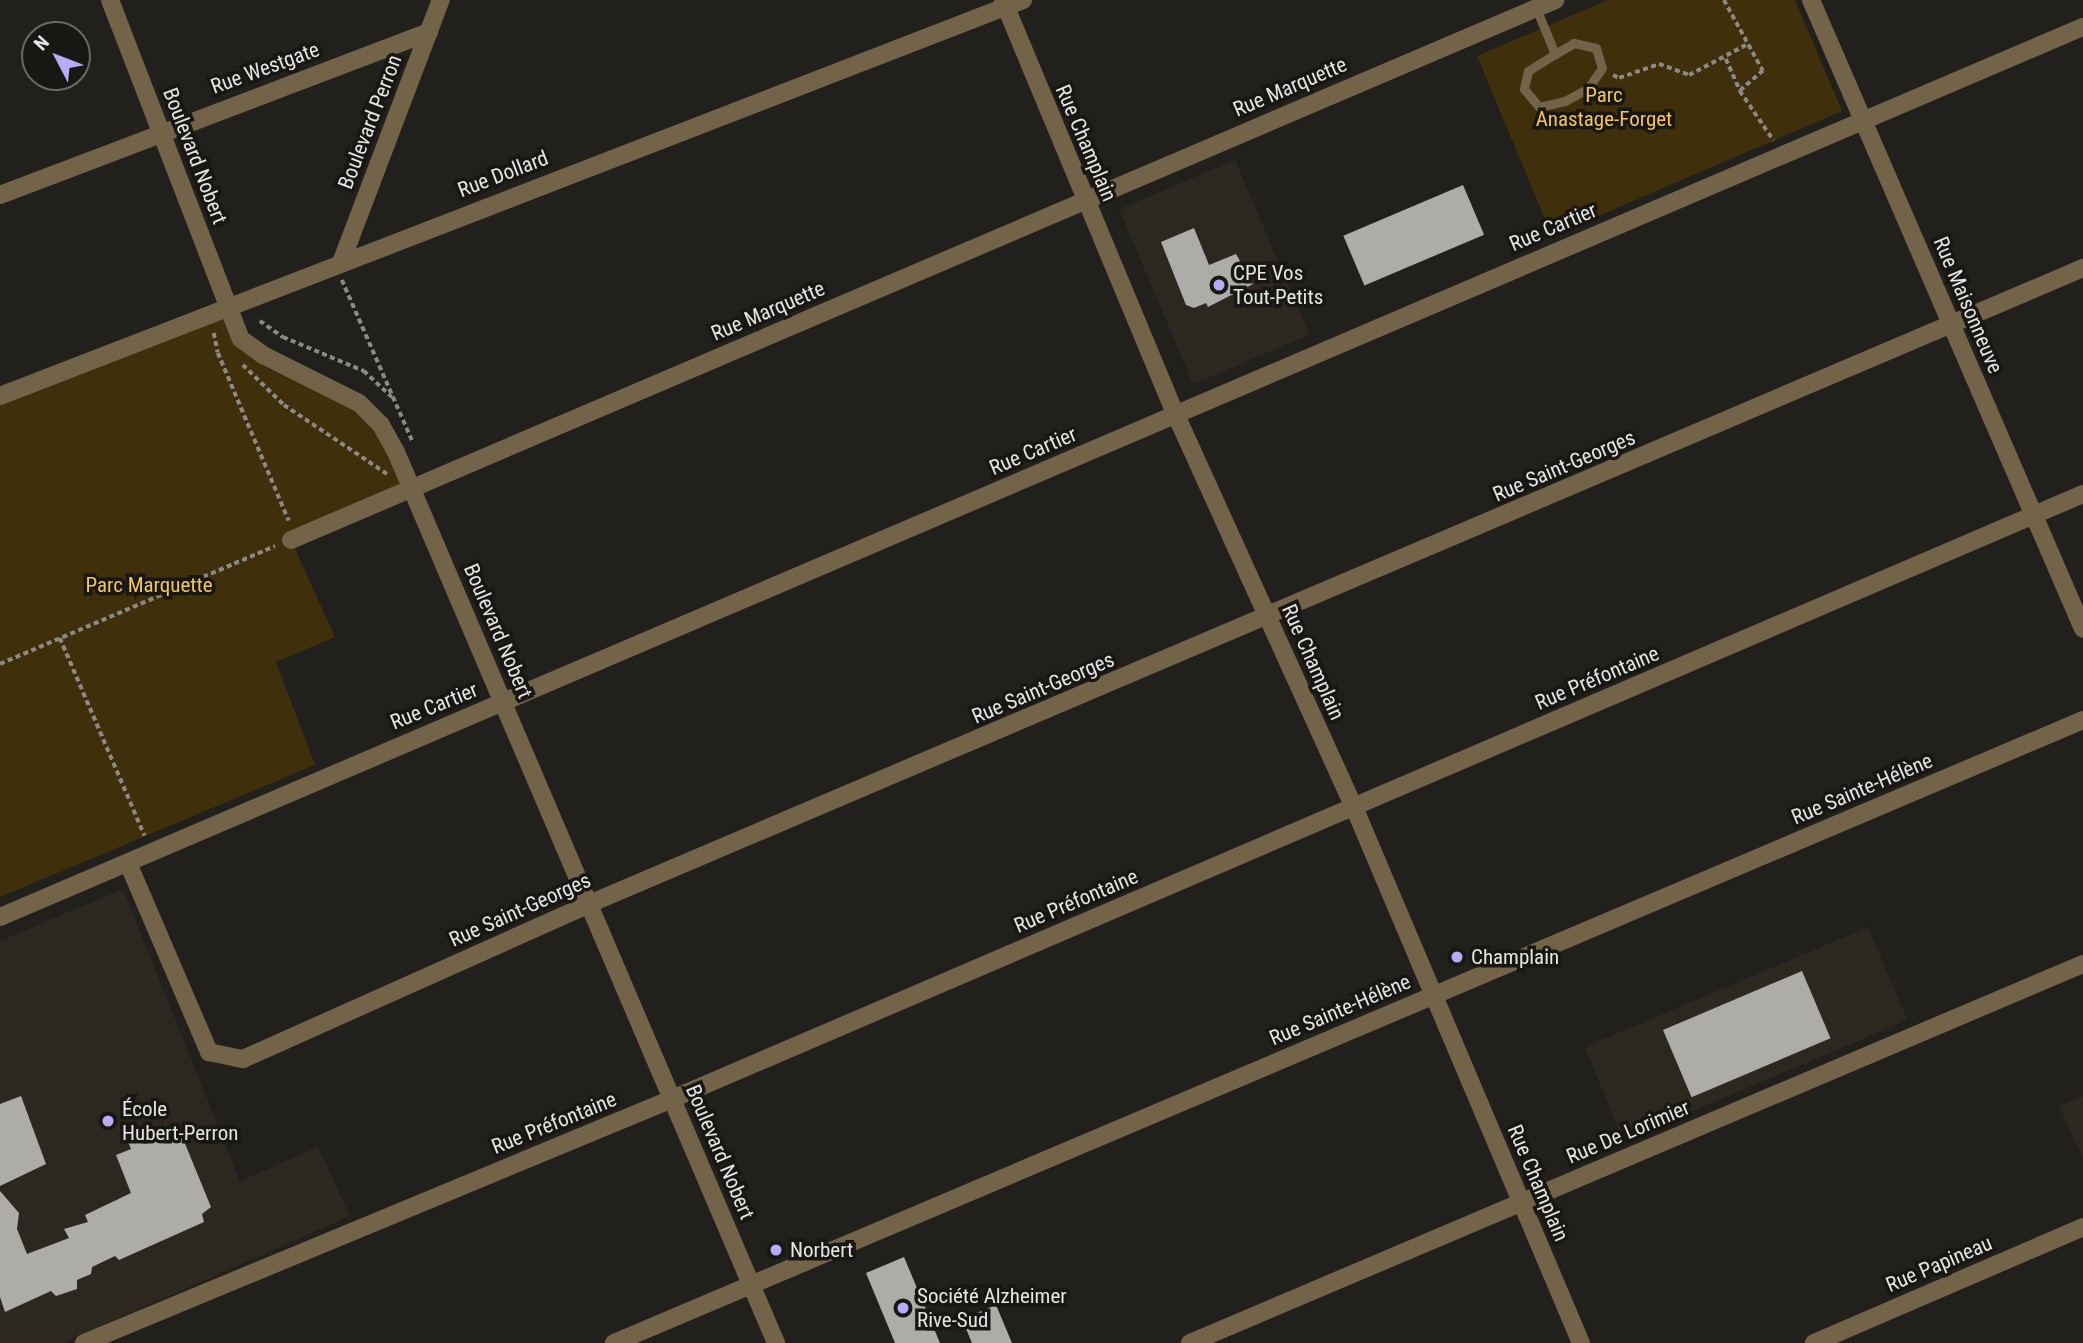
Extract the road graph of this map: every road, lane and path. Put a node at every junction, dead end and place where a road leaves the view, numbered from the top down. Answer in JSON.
{"nodes":[{"id":1,"x":110,"y":0,"type":"edge"},
{"id":2,"x":441,"y":0,"type":"edge"},
{"id":3,"x":1023,"y":0,"type":"edge"},
{"id":4,"x":1555,"y":0,"type":"edge"},
{"id":5,"x":1724,"y":0,"type":"edge"},
{"id":6,"x":1811,"y":0,"type":"edge"},
{"id":7,"x":1004,"y":4,"type":"edge"},
{"id":8,"x":1536,"y":8,"type":"junction"},
{"id":9,"x":2083,"y":27,"type":"edge"},
{"id":10,"x":429,"y":32,"type":"junction"},
{"id":11,"x":1746,"y":45,"type":"junction"},
{"id":12,"x":1555,"y":54,"type":"junction"},
{"id":13,"x":1726,"y":59,"type":"junction"},
{"id":14,"x":1602,"y":68,"type":"junction"},
{"id":15,"x":1740,"y":91,"type":"junction"},
{"id":16,"x":1863,"y":120,"type":"junction"},
{"id":17,"x":161,"y":131,"type":"junction"},
{"id":18,"x":1783,"y":154,"type":"junction"},
{"id":19,"x":0,"y":195,"type":"edge"},
{"id":20,"x":1084,"y":199,"type":"junction"},
{"id":21,"x":342,"y":260,"type":"junction"},
{"id":22,"x":2083,"y":268,"type":"edge"},
{"id":23,"x":342,"y":279,"type":"dead end"},
{"id":24,"x":228,"y":305,"type":"junction"},
{"id":25,"x":260,"y":321,"type":"dead end"},
{"id":26,"x":1952,"y":325,"type":"junction"},
{"id":27,"x":214,"y":333,"type":"dead end"},
{"id":28,"x":0,"y":396,"type":"edge"},
{"id":29,"x":394,"y":399,"type":"junction"},
{"id":30,"x":1176,"y":415,"type":"junction"},
{"id":31,"x":413,"y":443,"type":"dead end"},
{"id":32,"x":413,"y":489,"type":"junction"},
{"id":33,"x":2083,"y":494,"type":"edge"},
{"id":34,"x":2034,"y":515,"type":"junction"},
{"id":35,"x":291,"y":540,"type":"junction"},
{"id":36,"x":1268,"y":618,"type":"junction"},
{"id":37,"x":2083,"y":629,"type":"edge"},
{"id":38,"x":60,"y":638,"type":"junction"},
{"id":39,"x":0,"y":664,"type":"edge"},
{"id":40,"x":503,"y":702,"type":"junction"},
{"id":41,"x":2083,"y":720,"type":"edge"},
{"id":42,"x":1354,"y":807,"type":"junction"},
{"id":43,"x":152,"y":852,"type":"junction"},
{"id":44,"x":128,"y":863,"type":"junction"},
{"id":45,"x":589,"y":904,"type":"junction"},
{"id":46,"x":0,"y":917,"type":"edge"},
{"id":47,"x":2083,"y":964,"type":"edge"},
{"id":48,"x":1433,"y":995,"type":"junction"},
{"id":49,"x":672,"y":1099,"type":"junction"},
{"id":50,"x":1521,"y":1202,"type":"junction"},
{"id":51,"x":2083,"y":1227,"type":"edge"},
{"id":52,"x":752,"y":1285,"type":"junction"},
{"id":53,"x":84,"y":1343,"type":"edge"},
{"id":54,"x":614,"y":1343,"type":"edge"},
{"id":55,"x":776,"y":1343,"type":"edge"},
{"id":56,"x":1190,"y":1343,"type":"edge"},
{"id":57,"x":1581,"y":1343,"type":"edge"},
{"id":58,"x":1814,"y":1343,"type":"edge"}],
"edges":[{"from":1,"to":17,"type":"street","name":"Boulevard Nobert"},
{"from":2,"to":10,"type":"street","name":"Boulevard Perron"},
{"from":3,"to":7,"type":"street","name":"Rue Dollard"},
{"from":4,"to":8,"type":"street","name":"Rue Marquette"},
{"from":5,"to":11,"type":"path"},
{"from":6,"to":16,"type":"street","name":"Rue Maisonneuve"},
{"from":7,"to":20,"type":"street","name":"Rue Champlain"},
{"from":7,"to":21,"type":"street","name":"Rue Dollard"},
{"from":8,"to":12,"type":"lane"},
{"from":8,"to":20,"type":"street","name":"Rue Marquette"},
{"from":9,"to":16,"type":"street","name":"Rue Cartier"},
{"from":10,"to":17,"type":"street","name":"Rue Westgate"},
{"from":10,"to":21,"type":"street","name":"Boulevard Perron"},
{"from":11,"to":13,"type":"path"},
{"from":11,"to":15,"type":"path"},
{"from":12,"to":14,"type":"lane"},
{"from":12,"to":14,"type":"lane"},
{"from":13,"to":14,"type":"path"},
{"from":13,"to":15,"type":"path"},
{"from":15,"to":18,"type":"path"},
{"from":16,"to":18,"type":"street","name":"Rue Cartier"},
{"from":16,"to":26,"type":"street","name":"Rue Maisonneuve"},
{"from":17,"to":19,"type":"street","name":"Rue Westgate"},
{"from":17,"to":24,"type":"street","name":"Boulevard Nobert"},
{"from":18,"to":30,"type":"street","name":"Rue Cartier"},
{"from":20,"to":30,"type":"street","name":"Rue Champlain"},
{"from":20,"to":32,"type":"street","name":"Rue Marquette"},
{"from":21,"to":24,"type":"street","name":"Rue Dollard"},
{"from":22,"to":26,"type":"street","name":"Rue Saint-Georges"},
{"from":23,"to":29,"type":"path"},
{"from":24,"to":28,"type":"street","name":"Rue Dollard"},
{"from":24,"to":32,"type":"street","name":"Boulevard Nobert"},
{"from":25,"to":29,"type":"path"},
{"from":26,"to":34,"type":"street","name":"Rue Maisonneuve"},
{"from":26,"to":36,"type":"street","name":"Rue Saint-Georges"},
{"from":27,"to":35,"type":"path"},
{"from":29,"to":31,"type":"path"},
{"from":30,"to":36,"type":"street","name":"Rue Champlain"},
{"from":30,"to":40,"type":"street","name":"Rue Cartier"},
{"from":32,"to":35,"type":"street","name":"Rue Marquette"},
{"from":32,"to":40,"type":"street","name":"Boulevard Nobert"},
{"from":33,"to":34,"type":"street","name":"Rue Préfontaine"},
{"from":34,"to":37,"type":"street","name":"Rue Maisonneuve"},
{"from":34,"to":42,"type":"street","name":"Rue Préfontaine"},
{"from":35,"to":38,"type":"path"},
{"from":36,"to":42,"type":"street","name":"Rue Champlain"},
{"from":36,"to":45,"type":"street","name":"Rue Saint-Georges"},
{"from":38,"to":39,"type":"path"},
{"from":38,"to":43,"type":"path"},
{"from":40,"to":43,"type":"street","name":"Rue Cartier"},
{"from":40,"to":45,"type":"street","name":"Boulevard Nobert"},
{"from":41,"to":48,"type":"street","name":"Rue Sainte-Hélène"},
{"from":42,"to":48,"type":"street","name":"Rue Champlain"},
{"from":42,"to":49,"type":"street","name":"Rue Préfontaine"},
{"from":43,"to":44,"type":"street","name":"Rue Cartier"},
{"from":44,"to":45,"type":"street","name":"Rue Saint-Georges"},
{"from":44,"to":46,"type":"street","name":"Rue Cartier"},
{"from":45,"to":49,"type":"street","name":"Boulevard Nobert"},
{"from":47,"to":50,"type":"street","name":"Rue De Lorimier"},
{"from":48,"to":50,"type":"street","name":"Rue Champlain"},
{"from":48,"to":52,"type":"street","name":"Rue Sainte-Hélène"},
{"from":49,"to":52,"type":"street","name":"Boulevard Nobert"},
{"from":49,"to":53,"type":"street","name":"Rue Préfontaine"},
{"from":50,"to":56,"type":"street","name":"Rue De Lorimier"},
{"from":50,"to":57,"type":"street","name":"Rue Champlain"},
{"from":51,"to":58,"type":"street","name":"Rue Papineau"},
{"from":52,"to":54,"type":"street","name":"Rue Sainte-Hélène"},
{"from":52,"to":55,"type":"street","name":"Boulevard Nobert"}]}
